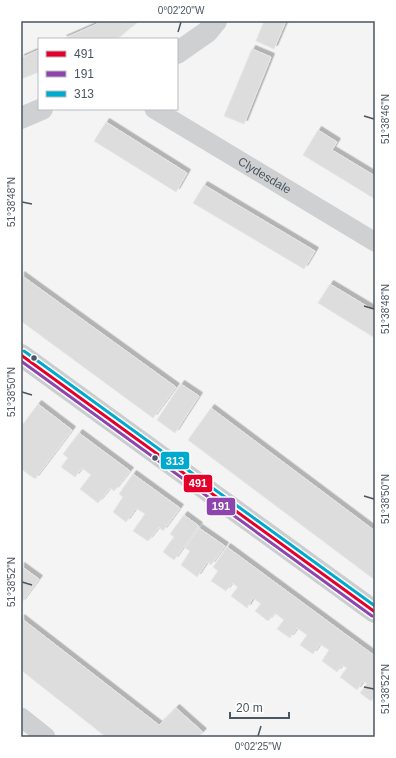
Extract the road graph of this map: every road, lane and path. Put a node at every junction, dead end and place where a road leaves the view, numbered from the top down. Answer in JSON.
{"nodes":[{"id":1,"x":216,"y":21,"type":"edge"},
{"id":2,"x":178,"y":52,"type":"edge"},
{"id":3,"x":40,"y":110,"type":"edge"},
{"id":4,"x":156,"y":110,"type":"edge"},
{"id":5,"x":21,"y":118,"type":"edge"},
{"id":6,"x":375,"y":242,"type":"edge"},
{"id":7,"x":21,"y":354,"type":"edge"},
{"id":8,"x":375,"y":612,"type":"edge"},
{"id":9,"x":21,"y":717,"type":"edge"},
{"id":10,"x":46,"y":737,"type":"edge"}],
"edges":[{"from":1,"to":2,"type":"street"},
{"from":3,"to":5,"type":"street"},
{"from":4,"to":6,"type":"street","name":"Clydesdale"},
{"from":7,"to":8,"type":"main road"},
{"from":9,"to":10,"type":"street"}]}
